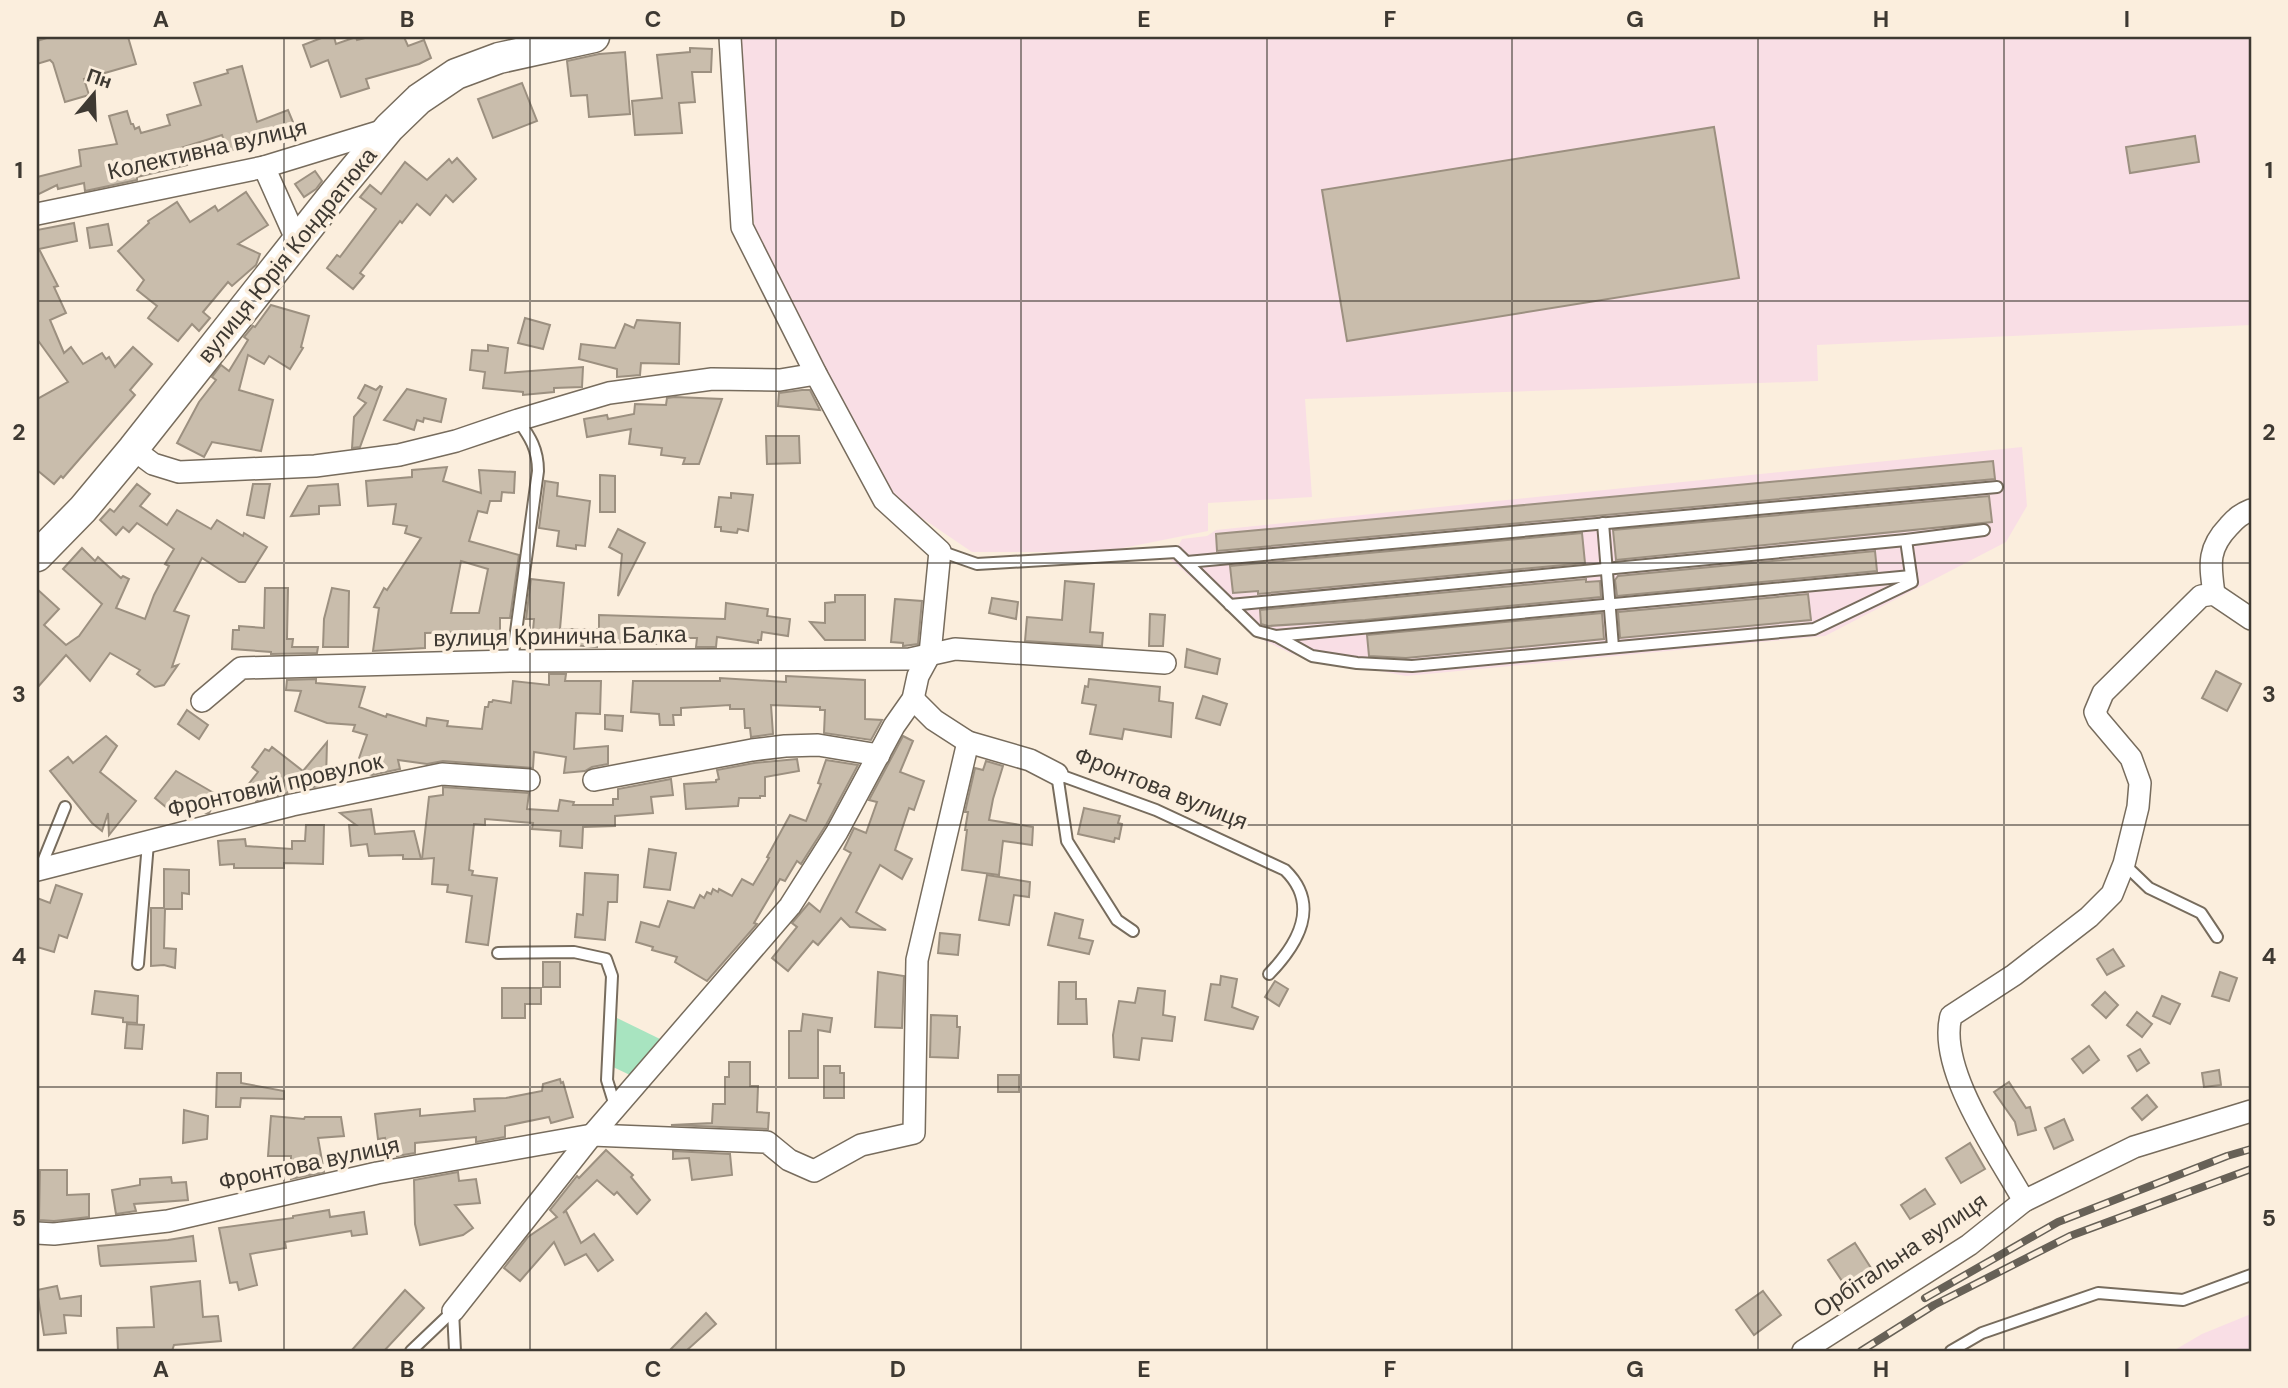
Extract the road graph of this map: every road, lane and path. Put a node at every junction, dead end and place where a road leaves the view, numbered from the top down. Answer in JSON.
{"nodes":[{"id":1,"x":594,"y":37,"type":"edge"},
{"id":2,"x":730,"y":37,"type":"edge"},
{"id":3,"x":388,"y":128,"type":"junction"},
{"id":4,"x":264,"y":167,"type":"junction"},
{"id":5,"x":37,"y":214,"type":"edge"},
{"id":6,"x":297,"y":240,"type":"junction"},
{"id":7,"x":816,"y":374,"type":"junction"},
{"id":8,"x":518,"y":419,"type":"junction"},
{"id":9,"x":133,"y":449,"type":"junction"},
{"id":10,"x":1997,"y":487,"type":"dead end"},
{"id":11,"x":2251,"y":510,"type":"edge"},
{"id":12,"x":1603,"y":523,"type":"junction"},
{"id":13,"x":1984,"y":530,"type":"dead end"},
{"id":14,"x":1906,"y":540,"type":"junction"},
{"id":15,"x":41,"y":543,"type":"edge"},
{"id":16,"x":940,"y":551,"type":"junction"},
{"id":17,"x":1187,"y":562,"type":"junction"},
{"id":18,"x":1607,"y":569,"type":"junction"},
{"id":19,"x":1911,"y":576,"type":"junction"},
{"id":20,"x":2214,"y":594,"type":"junction"},
{"id":21,"x":1610,"y":604,"type":"junction"},
{"id":22,"x":1230,"y":605,"type":"junction"},
{"id":23,"x":2251,"y":619,"type":"edge"},
{"id":24,"x":1276,"y":636,"type":"junction"},
{"id":25,"x":1613,"y":647,"type":"junction"},
{"id":26,"x":930,"y":654,"type":"junction"},
{"id":27,"x":512,"y":661,"type":"junction"},
{"id":28,"x":1165,"y":663,"type":"dead end"},
{"id":29,"x":913,"y":699,"type":"junction"},
{"id":30,"x":202,"y":701,"type":"dead end"},
{"id":31,"x":968,"y":742,"type":"junction"},
{"id":32,"x":879,"y":755,"type":"junction"},
{"id":33,"x":1057,"y":774,"type":"junction"},
{"id":34,"x":529,"y":780,"type":"dead end"},
{"id":35,"x":594,"y":780,"type":"dead end"},
{"id":36,"x":65,"y":807,"type":"dead end"},
{"id":37,"x":148,"y":843,"type":"junction"},
{"id":38,"x":2124,"y":864,"type":"junction"},
{"id":39,"x":38,"y":869,"type":"edge"},
{"id":40,"x":1133,"y":931,"type":"dead end"},
{"id":41,"x":2217,"y":937,"type":"dead end"},
{"id":42,"x":498,"y":953,"type":"dead end"},
{"id":43,"x":138,"y":964,"type":"dead end"},
{"id":44,"x":1269,"y":974,"type":"dead end"},
{"id":45,"x":616,"y":1109,"type":"junction"},
{"id":46,"x":2251,"y":1111,"type":"edge"},
{"id":47,"x":592,"y":1135,"type":"junction"},
{"id":48,"x":2024,"y":1201,"type":"junction"},
{"id":49,"x":37,"y":1233,"type":"edge"},
{"id":50,"x":2251,"y":1275,"type":"edge"},
{"id":51,"x":453,"y":1311,"type":"junction"},
{"id":52,"x":411,"y":1351,"type":"edge"},
{"id":53,"x":455,"y":1351,"type":"edge"},
{"id":54,"x":1803,"y":1351,"type":"edge"},
{"id":55,"x":1951,"y":1351,"type":"edge"}],
"edges":[{"from":1,"to":3,"type":"street","name":"вулиця Юрія Кондратюка"},
{"from":2,"to":7,"type":"street"},
{"from":3,"to":4,"type":"street","name":"Колективна вулиця"},
{"from":3,"to":6,"type":"street","name":"вулиця Юрія Кондратюка"},
{"from":4,"to":5,"type":"street","name":"Колективна вулиця"},
{"from":4,"to":6,"type":"street"},
{"from":6,"to":9,"type":"street","name":"вулиця Юрія Кондратюка"},
{"from":7,"to":8,"type":"street"},
{"from":7,"to":16,"type":"street"},
{"from":8,"to":9,"type":"street"},
{"from":8,"to":27,"type":"lane"},
{"from":9,"to":15,"type":"street","name":"вулиця Юрія Кондратюка"},
{"from":10,"to":12,"type":"lane"},
{"from":11,"to":20,"type":"street"},
{"from":12,"to":17,"type":"lane"},
{"from":12,"to":18,"type":"lane"},
{"from":13,"to":14,"type":"lane"},
{"from":14,"to":18,"type":"lane"},
{"from":14,"to":19,"type":"lane"},
{"from":16,"to":17,"type":"lane"},
{"from":16,"to":26,"type":"street"},
{"from":17,"to":22,"type":"lane"},
{"from":18,"to":21,"type":"lane"},
{"from":18,"to":22,"type":"lane"},
{"from":19,"to":21,"type":"lane"},
{"from":19,"to":25,"type":"lane"},
{"from":20,"to":23,"type":"street"},
{"from":20,"to":38,"type":"street","name":"Орбітальна вулиця"},
{"from":21,"to":24,"type":"lane"},
{"from":21,"to":25,"type":"lane"},
{"from":22,"to":24,"type":"lane"},
{"from":24,"to":25,"type":"lane"},
{"from":26,"to":27,"type":"street","name":"вулиця Кринична Балка"},
{"from":26,"to":28,"type":"street","name":"вулиця Кринична Балка"},
{"from":26,"to":29,"type":"street"},
{"from":27,"to":30,"type":"street","name":"вулиця Кринична Балка"},
{"from":29,"to":31,"type":"street","name":"Фронтова вулиця"},
{"from":29,"to":32,"type":"street"},
{"from":31,"to":33,"type":"street","name":"Фронтова вулиця"},
{"from":31,"to":47,"type":"street","name":"Фронтова вулиця"},
{"from":32,"to":35,"type":"street"},
{"from":32,"to":45,"type":"street"},
{"from":33,"to":40,"type":"lane"},
{"from":33,"to":44,"type":"lane","name":"Фронтова вулиця"},
{"from":34,"to":37,"type":"street","name":"Фронтовий провулок"},
{"from":36,"to":39,"type":"lane"},
{"from":37,"to":39,"type":"street","name":"Фронтовий провулок"},
{"from":37,"to":43,"type":"lane"},
{"from":38,"to":41,"type":"lane"},
{"from":38,"to":48,"type":"street","name":"Орбітальна вулиця"},
{"from":42,"to":45,"type":"lane"},
{"from":45,"to":47,"type":"street"},
{"from":46,"to":48,"type":"street","name":"Орбітальна вулиця"},
{"from":47,"to":49,"type":"street","name":"Фронтова вулиця"},
{"from":47,"to":51,"type":"street"},
{"from":48,"to":54,"type":"street","name":"Орбітальна вулиця"},
{"from":50,"to":55,"type":"lane"},
{"from":51,"to":52,"type":"lane"},
{"from":51,"to":53,"type":"lane"}]}
